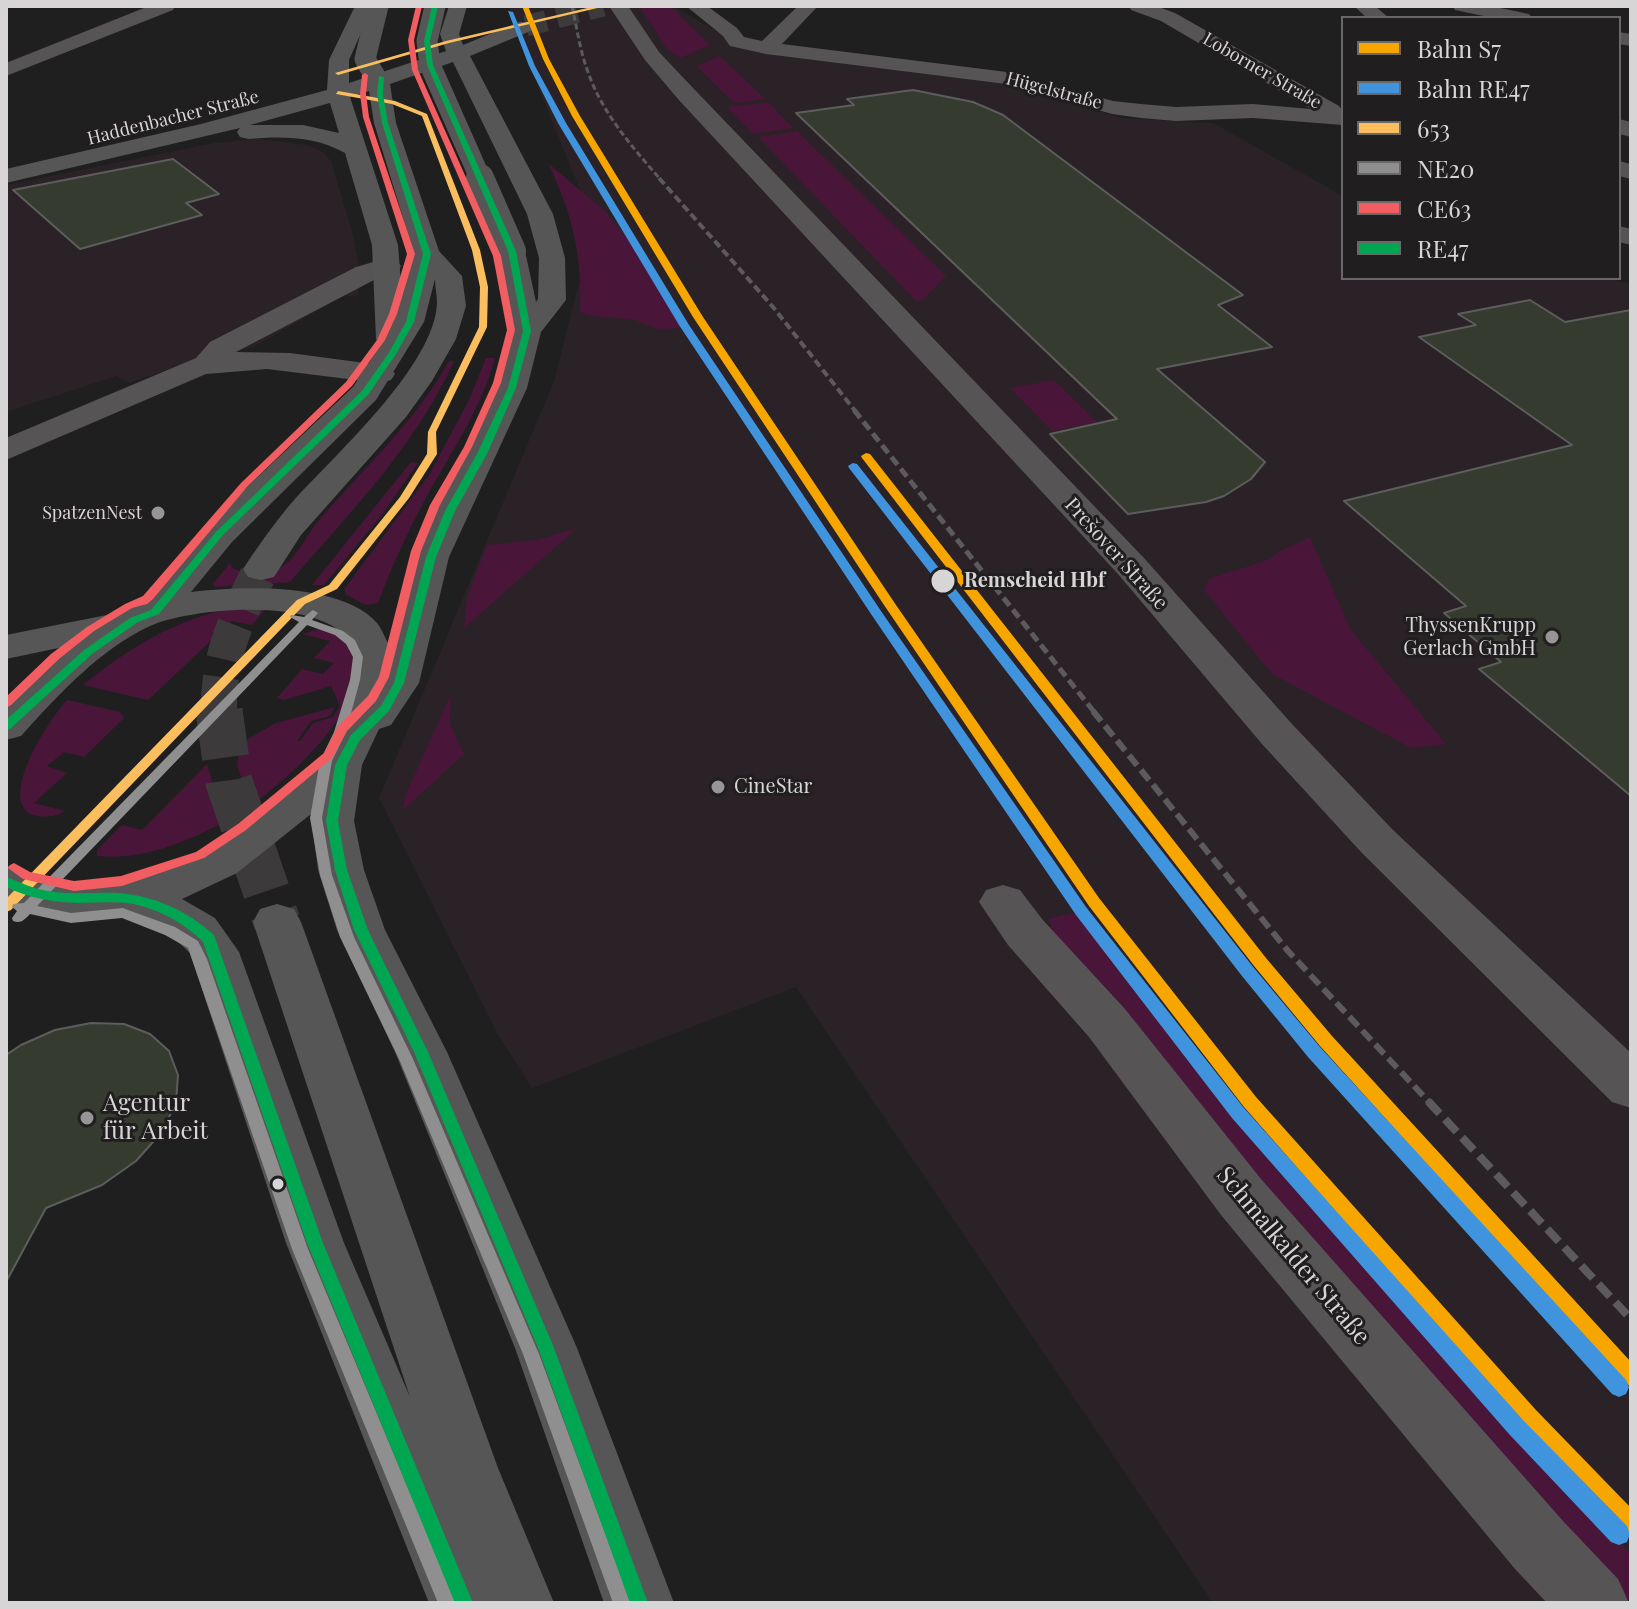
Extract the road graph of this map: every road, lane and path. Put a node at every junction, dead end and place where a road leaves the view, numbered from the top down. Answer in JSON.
{"nodes":[{"id":1,"x":166,"y":6,"type":"edge"},
{"id":2,"x":364,"y":6,"type":"edge"},
{"id":3,"x":378,"y":6,"type":"edge"},
{"id":4,"x":407,"y":6,"type":"edge"},
{"id":5,"x":695,"y":6,"type":"edge"},
{"id":6,"x":809,"y":6,"type":"edge"},
{"id":7,"x":1138,"y":6,"type":"edge"},
{"id":8,"x":1462,"y":6,"type":"edge"},
{"id":9,"x":449,"y":9,"type":"edge"},
{"id":10,"x":1199,"y":10,"type":"dead end"},
{"id":11,"x":621,"y":11,"type":"edge"},
{"id":12,"x":1512,"y":16,"type":"edge"},
{"id":13,"x":1168,"y":17,"type":"junction"},
{"id":14,"x":452,"y":47,"type":"junction"},
{"id":15,"x":766,"y":48,"type":"junction"},
{"id":16,"x":6,"y":70,"type":"edge"},
{"id":17,"x":338,"y":83,"type":"junction"},
{"id":18,"x":379,"y":83,"type":"junction"},
{"id":19,"x":1341,"y":117,"type":"edge"},
{"id":20,"x":1341,"y":118,"type":"edge"},
{"id":21,"x":162,"y":140,"type":"junction"},
{"id":22,"x":355,"y":149,"type":"junction"},
{"id":23,"x":6,"y":157,"type":"edge"},
{"id":24,"x":6,"y":176,"type":"edge"},
{"id":25,"x":427,"y":254,"type":"junction"},
{"id":26,"x":387,"y":266,"type":"junction"},
{"id":27,"x":527,"y":331,"type":"junction"},
{"id":28,"x":386,"y":364,"type":"junction"},
{"id":29,"x":199,"y":366,"type":"junction"},
{"id":30,"x":6,"y":450,"type":"edge"},
{"id":31,"x":261,"y":569,"type":"tunnel mouth"},
{"id":32,"x":144,"y":616,"type":"junction"},
{"id":33,"x":6,"y":647,"type":"edge"},
{"id":34,"x":6,"y":726,"type":"edge"},
{"id":35,"x":348,"y":751,"type":"junction"},
{"id":36,"x":11,"y":893,"type":"edge"},
{"id":37,"x":125,"y":897,"type":"junction"},
{"id":38,"x":1003,"y":902,"type":"dead end"},
{"id":39,"x":277,"y":922,"type":"tunnel mouth"},
{"id":40,"x":1631,"y":1086,"type":"edge"},
{"id":41,"x":464,"y":1603,"type":"edge"},
{"id":42,"x":519,"y":1603,"type":"edge"},
{"id":43,"x":639,"y":1603,"type":"edge"},
{"id":44,"x":1594,"y":1603,"type":"edge"}],
"edges":[{"from":1,"to":16,"type":"street"},
{"from":2,"to":17,"type":"main road"},
{"from":3,"to":18,"type":"main road","bridge":true},
{"from":4,"to":18,"type":"main road"},
{"from":5,"to":15,"type":"street","name":"Hügelstraße"},
{"from":6,"to":15,"type":"street"},
{"from":7,"to":13,"type":"street","name":"Loborner Straße"},
{"from":8,"to":12,"type":"street"},
{"from":9,"to":14,"type":"main road"},
{"from":9,"to":14,"type":"main road"},
{"from":9,"to":27,"type":"main road","bridge":true},
{"from":10,"to":13,"type":"street"},
{"from":11,"to":40,"type":"street","name":"Prešover Straße"},
{"from":13,"to":19,"type":"street","name":"Loborner Straße"},
{"from":14,"to":17,"type":"main road"},
{"from":14,"to":27,"type":"main road"},
{"from":15,"to":20,"type":"street","name":"Hügelstraße"},
{"from":17,"to":21,"type":"main road","name":"Haddenbacher Straße"},
{"from":17,"to":22,"type":"main road"},
{"from":17,"to":23,"type":"main road","name":"Haddenbacher Straße"},
{"from":18,"to":25,"type":"main road"},
{"from":21,"to":22,"type":"main road"},
{"from":21,"to":24,"type":"main road","name":"Haddenbacher Straße"},
{"from":22,"to":26,"type":"main road"},
{"from":25,"to":28,"type":"main road"},
{"from":25,"to":31,"type":"main road"},
{"from":26,"to":28,"type":"main road"},
{"from":26,"to":29,"type":"street"},
{"from":27,"to":35,"type":"main road"},
{"from":28,"to":29,"type":"street"},
{"from":28,"to":32,"type":"main road"},
{"from":29,"to":30,"type":"street"},
{"from":32,"to":33,"type":"main road"},
{"from":32,"to":34,"type":"main road"},
{"from":32,"to":35,"type":"main road"},
{"from":35,"to":37,"type":"main road"},
{"from":35,"to":43,"type":"main road"},
{"from":36,"to":37,"type":"main road"},
{"from":37,"to":41,"type":"main road"},
{"from":38,"to":44,"type":"street","name":"Schmalkalder Straße"},
{"from":39,"to":42,"type":"main road"}]}
